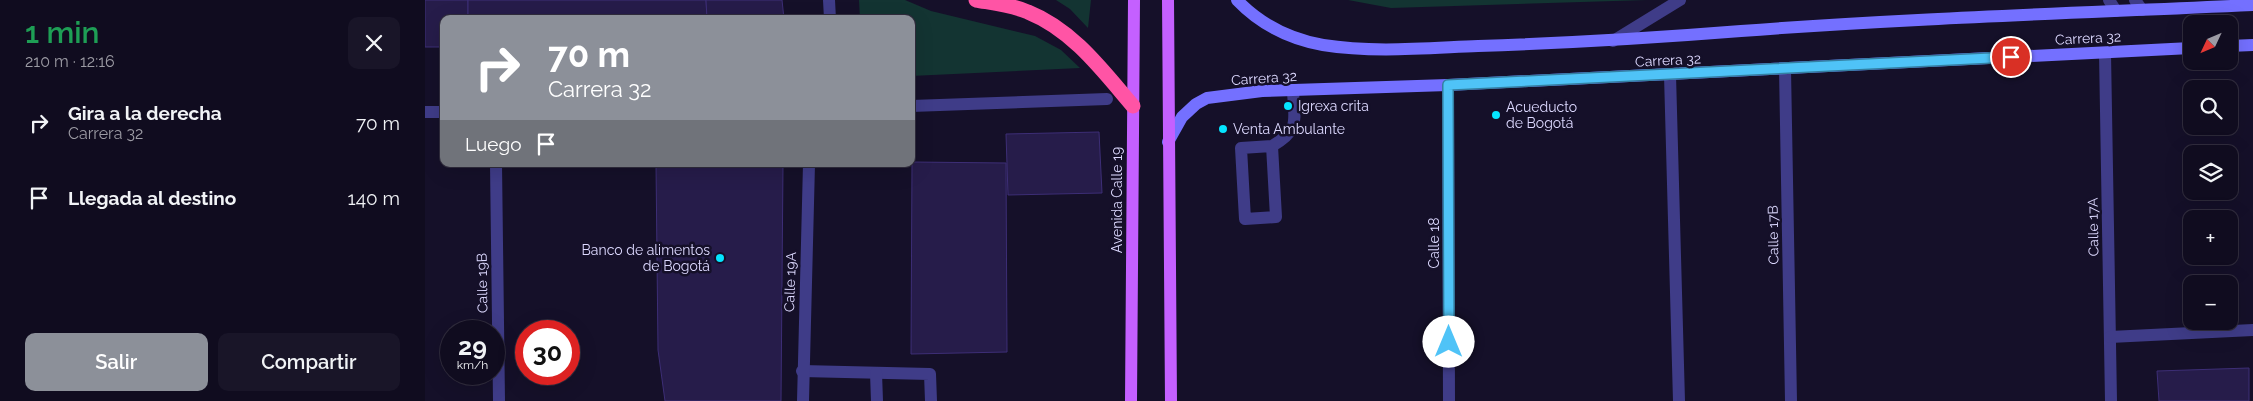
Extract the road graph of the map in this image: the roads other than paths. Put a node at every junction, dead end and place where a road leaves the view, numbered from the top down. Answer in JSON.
{"nodes":[{"id":1,"x":829,"y":0,"type":"edge"},
{"id":2,"x":976,"y":0,"type":"edge"},
{"id":3,"x":1134,"y":0,"type":"edge"},
{"id":4,"x":1168,"y":0,"type":"edge"},
{"id":5,"x":1237,"y":0,"type":"edge"},
{"id":6,"x":1681,"y":0,"type":"edge"},
{"id":7,"x":2109,"y":0,"type":"edge"},
{"id":8,"x":2139,"y":5,"type":"edge"},
{"id":9,"x":2253,"y":5,"type":"edge"},
{"id":10,"x":2117,"y":12,"type":"junction"},
{"id":11,"x":830,"y":15,"type":"edge"},
{"id":12,"x":1613,"y":41,"type":"junction"},
{"id":13,"x":2253,"y":45,"type":"edge"},
{"id":14,"x":2238,"y":46,"type":"edge"},
{"id":15,"x":2183,"y":48,"type":"edge"},
{"id":16,"x":2105,"y":53,"type":"junction"},
{"id":17,"x":1785,"y":69,"type":"junction"},
{"id":18,"x":1670,"y":74,"type":"junction"},
{"id":19,"x":1448,"y":85,"type":"junction"},
{"id":20,"x":1293,"y":90,"type":"junction"},
{"id":21,"x":1107,"y":99,"type":"dead end"},
{"id":22,"x":915,"y":106,"type":"edge"},
{"id":23,"x":1133,"y":106,"type":"junction"},
{"id":24,"x":425,"y":112,"type":"edge"},
{"id":25,"x":440,"y":112,"type":"edge"},
{"id":26,"x":1169,"y":142,"type":"junction"},
{"id":27,"x":1273,"y":146,"type":"junction"},
{"id":28,"x":496,"y":167,"type":"edge"},
{"id":29,"x":809,"y":167,"type":"edge"},
{"id":30,"x":2253,"y":330,"type":"edge"},
{"id":31,"x":2110,"y":337,"type":"junction"},
{"id":32,"x":803,"y":371,"type":"junction"},
{"id":33,"x":876,"y":373,"type":"junction"},
{"id":34,"x":499,"y":401,"type":"edge"},
{"id":35,"x":803,"y":401,"type":"edge"},
{"id":36,"x":877,"y":401,"type":"edge"},
{"id":37,"x":931,"y":401,"type":"edge"},
{"id":38,"x":1131,"y":401,"type":"edge"},
{"id":39,"x":1171,"y":401,"type":"edge"},
{"id":40,"x":1449,"y":401,"type":"edge"},
{"id":41,"x":1679,"y":401,"type":"edge"},
{"id":42,"x":1791,"y":401,"type":"edge"},
{"id":43,"x":2111,"y":401,"type":"edge"}],
"edges":[{"from":1,"to":11,"type":"street"},
{"from":2,"to":23,"type":"highway"},
{"from":3,"to":23,"type":"main road","name":"Avenida Calle 19"},
{"from":4,"to":26,"type":"main road"},
{"from":5,"to":12,"type":"street","name":"Carrera 32"},
{"from":6,"to":12,"type":"street"},
{"from":7,"to":10,"type":"street"},
{"from":8,"to":9,"type":"street","name":"Carrera 32"},
{"from":8,"to":10,"type":"street","name":"Carrera 32"},
{"from":10,"to":12,"type":"street","name":"Carrera 32"},
{"from":13,"to":14,"type":"street"},
{"from":15,"to":16,"type":"street","name":"Carrera 32"},
{"from":16,"to":17,"type":"street","name":"Carrera 32"},
{"from":16,"to":31,"type":"street","name":"Calle 17A"},
{"from":17,"to":18,"type":"street","name":"Carrera 32"},
{"from":17,"to":42,"type":"street","name":"Calle 17B"},
{"from":18,"to":19,"type":"street","name":"Carrera 32"},
{"from":18,"to":41,"type":"street"},
{"from":19,"to":20,"type":"street","name":"Carrera 32"},
{"from":19,"to":40,"type":"street","name":"Calle 18"},
{"from":20,"to":26,"type":"street","name":"Carrera 32"},
{"from":20,"to":27,"type":"street"},
{"from":21,"to":22,"type":"street"},
{"from":23,"to":38,"type":"main road","name":"Avenida Calle 19"},
{"from":24,"to":25,"type":"street"},
{"from":26,"to":39,"type":"main road"},
{"from":27,"to":27,"type":"street"},
{"from":28,"to":34,"type":"street","name":"Calle 19B"},
{"from":29,"to":32,"type":"street","name":"Calle 19A"},
{"from":30,"to":31,"type":"street"},
{"from":31,"to":43,"type":"street","name":"Calle 17A"},
{"from":32,"to":33,"type":"street"},
{"from":32,"to":35,"type":"street","name":"Calle 19A"},
{"from":33,"to":36,"type":"street"},
{"from":33,"to":37,"type":"street"}]}
